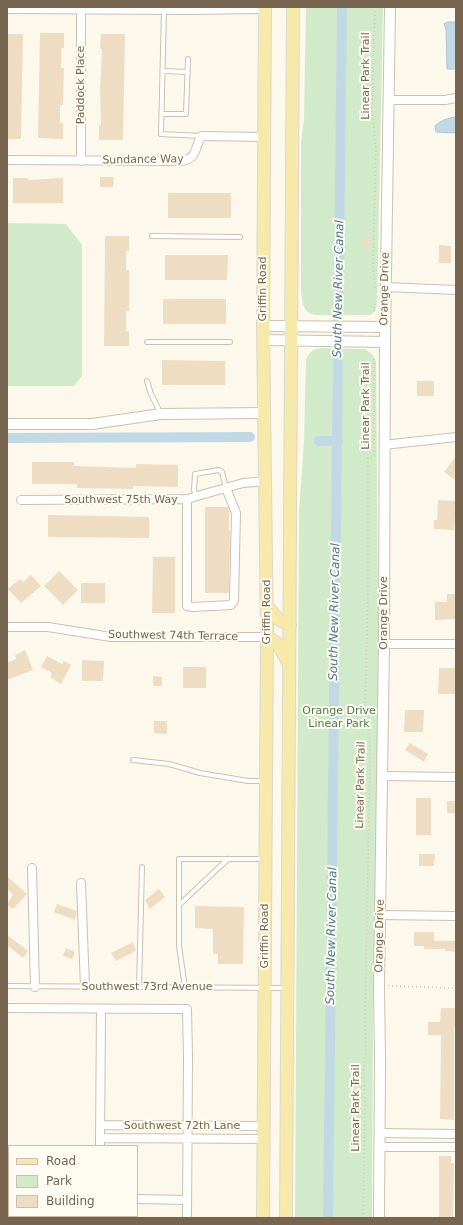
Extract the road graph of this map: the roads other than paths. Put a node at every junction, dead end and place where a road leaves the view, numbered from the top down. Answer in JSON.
{"nodes":[{"id":1,"x":292,"y":7,"type":"edge"},
{"id":2,"x":390,"y":7,"type":"edge"},
{"id":3,"x":68,"y":8,"type":"edge"},
{"id":4,"x":265,"y":8,"type":"edge"},
{"id":5,"x":7,"y":9,"type":"edge"},
{"id":6,"x":81,"y":9,"type":"junction"},
{"id":7,"x":164,"y":10,"type":"junction"},
{"id":8,"x":188,"y":59,"type":"dead end"},
{"id":9,"x":163,"y":71,"type":"junction"},
{"id":10,"x":188,"y":72,"type":"junction"},
{"id":11,"x":456,"y":98,"type":"edge"},
{"id":12,"x":388,"y":100,"type":"junction"},
{"id":13,"x":162,"y":114,"type":"junction"},
{"id":14,"x":201,"y":136,"type":"junction"},
{"id":15,"x":264,"y":137,"type":"junction"},
{"id":16,"x":7,"y":160,"type":"edge"},
{"id":17,"x":81,"y":161,"type":"junction"},
{"id":18,"x":152,"y":236,"type":"dead end"},
{"id":19,"x":240,"y":237,"type":"dead end"},
{"id":20,"x":385,"y":287,"type":"junction"},
{"id":21,"x":456,"y":290,"type":"edge"},
{"id":22,"x":263,"y":326,"type":"junction"},
{"id":23,"x":291,"y":326,"type":"junction"},
{"id":24,"x":385,"y":327,"type":"junction"},
{"id":25,"x":263,"y":340,"type":"junction"},
{"id":26,"x":291,"y":341,"type":"junction"},
{"id":27,"x":147,"y":342,"type":"dead end"},
{"id":28,"x":230,"y":342,"type":"dead end"},
{"id":29,"x":384,"y":342,"type":"junction"},
{"id":30,"x":147,"y":381,"type":"dead end"},
{"id":31,"x":264,"y":413,"type":"junction"},
{"id":32,"x":161,"y":414,"type":"junction"},
{"id":33,"x":7,"y":424,"type":"edge"},
{"id":34,"x":456,"y":437,"type":"edge"},
{"id":35,"x":384,"y":445,"type":"junction"},
{"id":36,"x":266,"y":481,"type":"junction"},
{"id":37,"x":226,"y":488,"type":"junction"},
{"id":38,"x":196,"y":496,"type":"junction"},
{"id":39,"x":187,"y":499,"type":"junction"},
{"id":40,"x":21,"y":500,"type":"dead end"},
{"id":41,"x":267,"y":606,"type":"junction"},
{"id":42,"x":290,"y":625,"type":"junction"},
{"id":43,"x":7,"y":627,"type":"edge"},
{"id":44,"x":267,"y":638,"type":"junction"},
{"id":45,"x":384,"y":644,"type":"junction"},
{"id":46,"x":456,"y":644,"type":"edge"},
{"id":47,"x":290,"y":665,"type":"junction"},
{"id":48,"x":133,"y":760,"type":"dead end"},
{"id":49,"x":383,"y":776,"type":"junction"},
{"id":50,"x":456,"y":776,"type":"edge"},
{"id":51,"x":267,"y":781,"type":"junction"},
{"id":52,"x":229,"y":858,"type":"junction"},
{"id":53,"x":266,"y":859,"type":"junction"},
{"id":54,"x":142,"y":867,"type":"dead end"},
{"id":55,"x":32,"y":868,"type":"dead end"},
{"id":56,"x":81,"y":883,"type":"dead end"},
{"id":57,"x":179,"y":905,"type":"junction"},
{"id":58,"x":381,"y":915,"type":"junction"},
{"id":59,"x":456,"y":916,"type":"edge"},
{"id":60,"x":7,"y":986,"type":"edge"},
{"id":61,"x":35,"y":986,"type":"junction"},
{"id":62,"x":85,"y":987,"type":"junction"},
{"id":63,"x":139,"y":988,"type":"junction"},
{"id":64,"x":185,"y":988,"type":"junction"},
{"id":65,"x":265,"y":988,"type":"junction"},
{"id":66,"x":288,"y":988,"type":"junction"},
{"id":67,"x":7,"y":1008,"type":"edge"},
{"id":68,"x":101,"y":1009,"type":"junction"},
{"id":69,"x":100,"y":1125,"type":"junction"},
{"id":70,"x":188,"y":1126,"type":"junction"},
{"id":71,"x":264,"y":1126,"type":"junction"},
{"id":72,"x":380,"y":1133,"type":"junction"},
{"id":73,"x":456,"y":1134,"type":"edge"},
{"id":74,"x":188,"y":1139,"type":"junction"},
{"id":75,"x":264,"y":1139,"type":"junction"},
{"id":76,"x":100,"y":1142,"type":"edge"},
{"id":77,"x":380,"y":1147,"type":"junction"},
{"id":78,"x":456,"y":1147,"type":"edge"},
{"id":79,"x":138,"y":1199,"type":"edge"},
{"id":80,"x":187,"y":1200,"type":"junction"},
{"id":81,"x":187,"y":1218,"type":"edge"},
{"id":82,"x":263,"y":1218,"type":"edge"},
{"id":83,"x":286,"y":1218,"type":"edge"},
{"id":84,"x":379,"y":1218,"type":"edge"}],
"edges":[{"from":1,"to":23,"type":"main road","name":"Griffin Road"},
{"from":2,"to":12,"type":"street","name":"Orange Drive"},
{"from":3,"to":5,"type":"street"},
{"from":3,"to":6,"type":"street"},
{"from":4,"to":7,"type":"street"},
{"from":4,"to":15,"type":"main road","name":"Griffin Road"},
{"from":6,"to":7,"type":"street"},
{"from":6,"to":17,"type":"street","name":"Paddock Place"},
{"from":7,"to":9,"type":"lane"},
{"from":8,"to":10,"type":"lane"},
{"from":9,"to":10,"type":"lane"},
{"from":9,"to":13,"type":"lane"},
{"from":10,"to":13,"type":"lane"},
{"from":11,"to":12,"type":"street"},
{"from":12,"to":20,"type":"street","name":"Orange Drive"},
{"from":13,"to":14,"type":"lane"},
{"from":14,"to":15,"type":"street"},
{"from":14,"to":17,"type":"street","name":"Sundance Way"},
{"from":15,"to":22,"type":"main road","name":"Griffin Road"},
{"from":16,"to":17,"type":"street","name":"Sundance Way"},
{"from":18,"to":19,"type":"lane"},
{"from":20,"to":21,"type":"street"},
{"from":20,"to":24,"type":"street","name":"Orange Drive"},
{"from":22,"to":23,"type":"street"},
{"from":22,"to":25,"type":"main road","name":"Griffin Road"},
{"from":23,"to":24,"type":"street"},
{"from":23,"to":26,"type":"main road","name":"Griffin Road"},
{"from":24,"to":29,"type":"street","name":"Orange Drive"},
{"from":25,"to":26,"type":"street"},
{"from":25,"to":31,"type":"main road","name":"Griffin Road"},
{"from":26,"to":29,"type":"street"},
{"from":26,"to":42,"type":"main road","name":"Griffin Road"},
{"from":27,"to":28,"type":"lane"},
{"from":29,"to":35,"type":"street","name":"Orange Drive"},
{"from":30,"to":32,"type":"lane"},
{"from":31,"to":32,"type":"street"},
{"from":31,"to":36,"type":"main road","name":"Griffin Road"},
{"from":32,"to":33,"type":"street"},
{"from":34,"to":35,"type":"street"},
{"from":35,"to":45,"type":"street","name":"Orange Drive"},
{"from":36,"to":37,"type":"street","name":"Southwest 75th Way"},
{"from":36,"to":41,"type":"main road","name":"Griffin Road"},
{"from":37,"to":38,"type":"street","name":"Southwest 75th Way"},
{"from":37,"to":38,"type":"lane"},
{"from":37,"to":39,"type":"street"},
{"from":38,"to":39,"type":"street","name":"Southwest 75th Way"},
{"from":39,"to":40,"type":"street","name":"Southwest 75th Way"},
{"from":41,"to":42,"type":"main road"},
{"from":41,"to":44,"type":"main road","name":"Griffin Road"},
{"from":42,"to":47,"type":"main road","name":"Griffin Road"},
{"from":43,"to":44,"type":"street","name":"Southwest 74th Terrace"},
{"from":44,"to":47,"type":"main road"},
{"from":44,"to":51,"type":"main road","name":"Griffin Road"},
{"from":45,"to":46,"type":"street"},
{"from":45,"to":49,"type":"street","name":"Orange Drive"},
{"from":47,"to":66,"type":"main road","name":"Griffin Road"},
{"from":48,"to":51,"type":"lane"},
{"from":49,"to":50,"type":"street"},
{"from":49,"to":58,"type":"street","name":"Orange Drive"},
{"from":51,"to":53,"type":"main road","name":"Griffin Road"},
{"from":52,"to":53,"type":"lane"},
{"from":52,"to":57,"type":"lane"},
{"from":52,"to":57,"type":"lane"},
{"from":53,"to":65,"type":"main road","name":"Griffin Road"},
{"from":54,"to":63,"type":"lane"},
{"from":55,"to":61,"type":"street"},
{"from":56,"to":62,"type":"street"},
{"from":57,"to":64,"type":"lane"},
{"from":58,"to":59,"type":"street"},
{"from":58,"to":72,"type":"street","name":"Orange Drive"},
{"from":60,"to":61,"type":"lane","name":"Southwest 73rd Avenue"},
{"from":61,"to":62,"type":"lane","name":"Southwest 73rd Avenue"},
{"from":62,"to":63,"type":"lane","name":"Southwest 73rd Avenue"},
{"from":63,"to":64,"type":"lane","name":"Southwest 73rd Avenue"},
{"from":64,"to":65,"type":"lane","name":"Southwest 73rd Avenue"},
{"from":65,"to":66,"type":"lane","name":"Southwest 73rd Avenue"},
{"from":65,"to":71,"type":"main road","name":"Griffin Road"},
{"from":66,"to":83,"type":"main road","name":"Griffin Road"},
{"from":67,"to":68,"type":"street"},
{"from":68,"to":69,"type":"street"},
{"from":68,"to":70,"type":"street"},
{"from":69,"to":70,"type":"street","name":"Southwest 72th Lane"},
{"from":69,"to":76,"type":"street"},
{"from":70,"to":71,"type":"street","name":"Southwest 72th Lane"},
{"from":70,"to":74,"type":"street"},
{"from":71,"to":75,"type":"main road","name":"Griffin Road"},
{"from":72,"to":73,"type":"street"},
{"from":72,"to":77,"type":"street","name":"Orange Drive"},
{"from":74,"to":75,"type":"street","name":"Southwest 72th Lane"},
{"from":74,"to":76,"type":"street","name":"Southwest 72th Lane"},
{"from":74,"to":80,"type":"street"},
{"from":75,"to":82,"type":"main road","name":"Griffin Road"},
{"from":77,"to":78,"type":"street"},
{"from":77,"to":84,"type":"street","name":"Orange Drive"},
{"from":79,"to":80,"type":"street"},
{"from":80,"to":81,"type":"street"}]}
